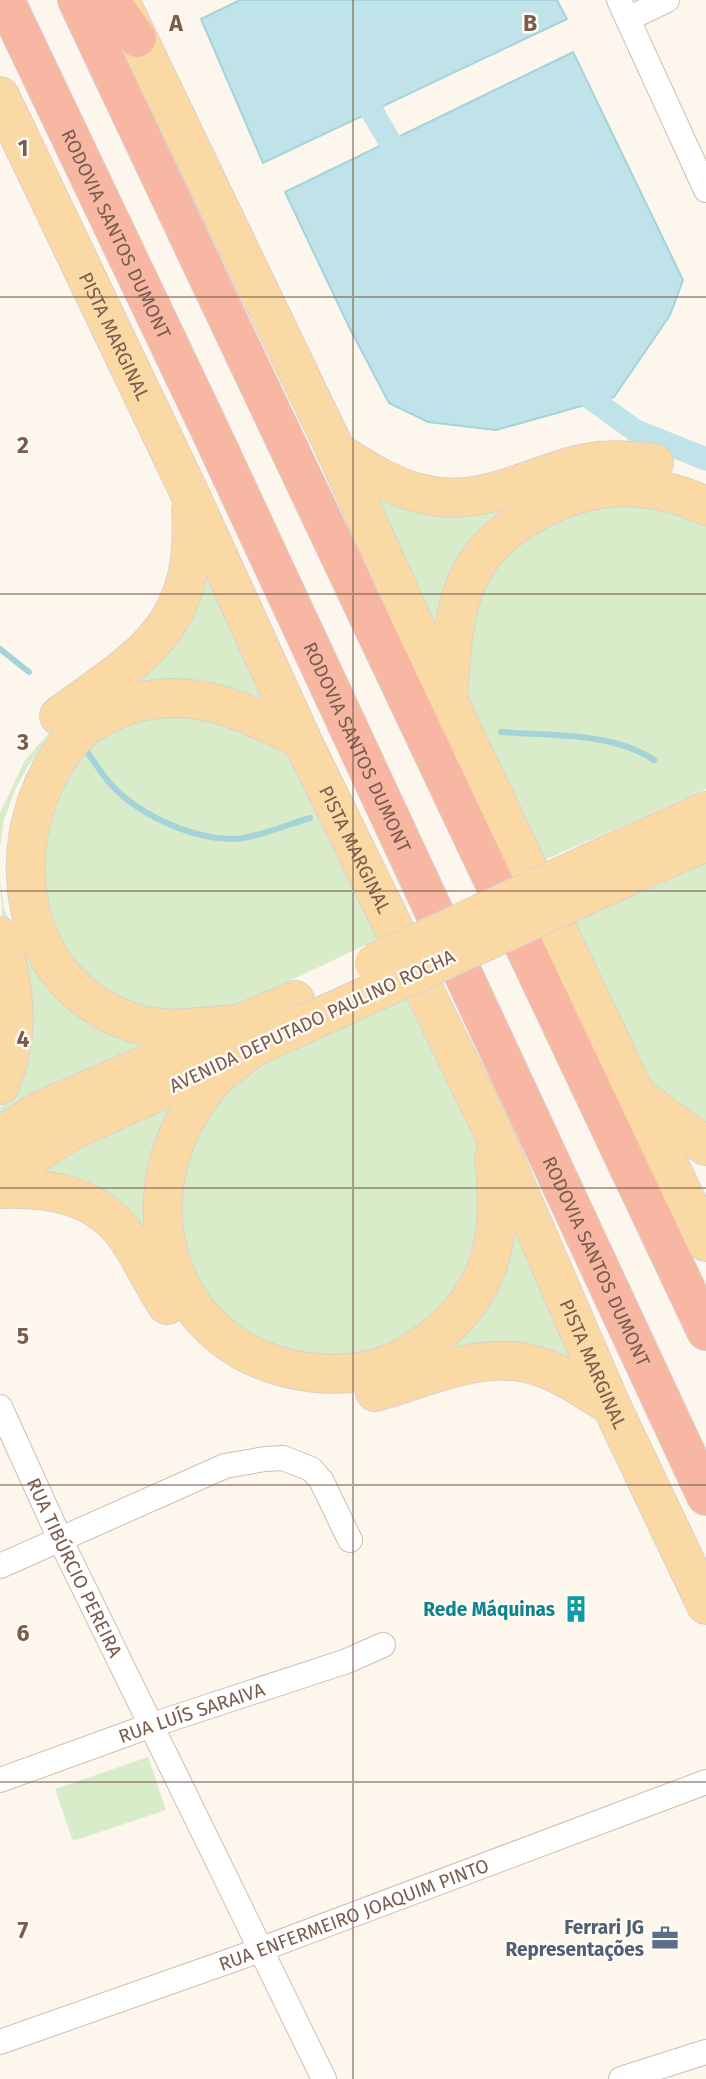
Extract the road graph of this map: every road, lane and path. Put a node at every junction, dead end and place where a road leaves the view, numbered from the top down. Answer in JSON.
{"nodes":[{"id":1,"x":5,"y":0,"type":"edge"},
{"id":2,"x":77,"y":0,"type":"edge"},
{"id":3,"x":109,"y":0,"type":"edge"},
{"id":4,"x":120,"y":0,"type":"edge"},
{"id":5,"x":667,"y":0,"type":"edge"},
{"id":6,"x":623,"y":9,"type":"edge"},
{"id":7,"x":137,"y":38,"type":"junction"},
{"id":8,"x":0,"y":96,"type":"edge"},
{"id":9,"x":706,"y":190,"type":"edge"},
{"id":10,"x":336,"y":451,"type":"junction"},
{"id":11,"x":706,"y":480,"type":"edge"},
{"id":12,"x":190,"y":494,"type":"junction"},
{"id":13,"x":706,"y":506,"type":"edge"},
{"id":14,"x":447,"y":698,"type":"junction"},
{"id":15,"x":302,"y":740,"type":"junction"},
{"id":16,"x":14,"y":766,"type":"dead end"},
{"id":17,"x":706,"y":811,"type":"edge"},
{"id":18,"x":706,"y":842,"type":"edge"},
{"id":19,"x":624,"y":863,"type":"junction"},
{"id":20,"x":0,"y":936,"type":"edge"},
{"id":21,"x":244,"y":1036,"type":"junction"},
{"id":22,"x":0,"y":1086,"type":"edge"},
{"id":23,"x":637,"y":1096,"type":"junction"},
{"id":24,"x":490,"y":1125,"type":"junction"},
{"id":25,"x":0,"y":1137,"type":"edge"},
{"id":26,"x":706,"y":1146,"type":"edge"},
{"id":27,"x":0,"y":1177,"type":"edge"},
{"id":28,"x":0,"y":1189,"type":"edge"},
{"id":29,"x":706,"y":1242,"type":"edge"},
{"id":30,"x":706,"y":1331,"type":"edge"},
{"id":31,"x":611,"y":1405,"type":"junction"},
{"id":32,"x":0,"y":1407,"type":"edge"},
{"id":33,"x":706,"y":1496,"type":"edge"},
{"id":34,"x":60,"y":1539,"type":"junction"},
{"id":35,"x":350,"y":1540,"type":"dead end"},
{"id":36,"x":0,"y":1566,"type":"edge"},
{"id":37,"x":706,"y":1605,"type":"edge"},
{"id":38,"x":383,"y":1645,"type":"dead end"},
{"id":39,"x":152,"y":1725,"type":"junction"},
{"id":40,"x":0,"y":1780,"type":"edge"},
{"id":41,"x":706,"y":1783,"type":"edge"},
{"id":42,"x":262,"y":1948,"type":"junction"},
{"id":43,"x":0,"y":2042,"type":"edge"},
{"id":44,"x":706,"y":2052,"type":"edge"},
{"id":45,"x":626,"y":2078,"type":"edge"},
{"id":46,"x":324,"y":2079,"type":"edge"}],
"edges":[{"from":1,"to":33,"type":"highway","name":"RODOVIA SANTOS DUMONT"},
{"from":2,"to":30,"type":"highway"},
{"from":3,"to":7,"type":"highway"},
{"from":4,"to":7,"type":"main road"},
{"from":5,"to":6,"type":"street"},
{"from":6,"to":9,"type":"street"},
{"from":7,"to":10,"type":"main road"},
{"from":8,"to":12,"type":"main road","name":"PISTA MARGINAL"},
{"from":10,"to":11,"type":"main road"},
{"from":10,"to":14,"type":"main road"},
{"from":12,"to":15,"type":"main road","name":"PISTA MARGINAL"},
{"from":12,"to":16,"type":"main road"},
{"from":13,"to":14,"type":"main road"},
{"from":14,"to":23,"type":"main road"},
{"from":15,"to":21,"type":"main road"},
{"from":15,"to":24,"type":"main road","name":"PISTA MARGINAL"},
{"from":17,"to":19,"type":"main road"},
{"from":18,"to":19,"type":"main road"},
{"from":19,"to":21,"type":"main road","name":"AVENIDA DEPUTADO PAULINO ROCHA","bridge":true},
{"from":20,"to":22,"type":"main road"},
{"from":21,"to":24,"type":"main road"},
{"from":21,"to":25,"type":"main road","name":"AVENIDA DEPUTADO PAULINO ROCHA"},
{"from":21,"to":27,"type":"main road","name":"AVENIDA DEPUTADO PAULINO ROCHA"},
{"from":23,"to":26,"type":"main road"},
{"from":23,"to":29,"type":"main road"},
{"from":24,"to":31,"type":"main road","name":"PISTA MARGINAL"},
{"from":28,"to":31,"type":"main road"},
{"from":31,"to":37,"type":"main road","name":"PISTA MARGINAL"},
{"from":32,"to":34,"type":"street","name":"RUA TIBÚRCIO PEREIRA"},
{"from":34,"to":35,"type":"street"},
{"from":34,"to":36,"type":"street"},
{"from":34,"to":39,"type":"street","name":"RUA TIBÚRCIO PEREIRA"},
{"from":38,"to":39,"type":"street","name":"RUA LUÍS SARAIVA"},
{"from":39,"to":40,"type":"street","name":"RUA LUÍS SARAIVA"},
{"from":39,"to":42,"type":"street","name":"RUA TIBÚRCIO PEREIRA"},
{"from":41,"to":42,"type":"street","name":"RUA ENFERMEIRO JOAQUIM PINTO"},
{"from":42,"to":43,"type":"street","name":"RUA ENFERMEIRO JOAQUIM PINTO"},
{"from":42,"to":46,"type":"street","name":"RUA TIBÚRCIO PEREIRA"},
{"from":44,"to":45,"type":"street"}]}
